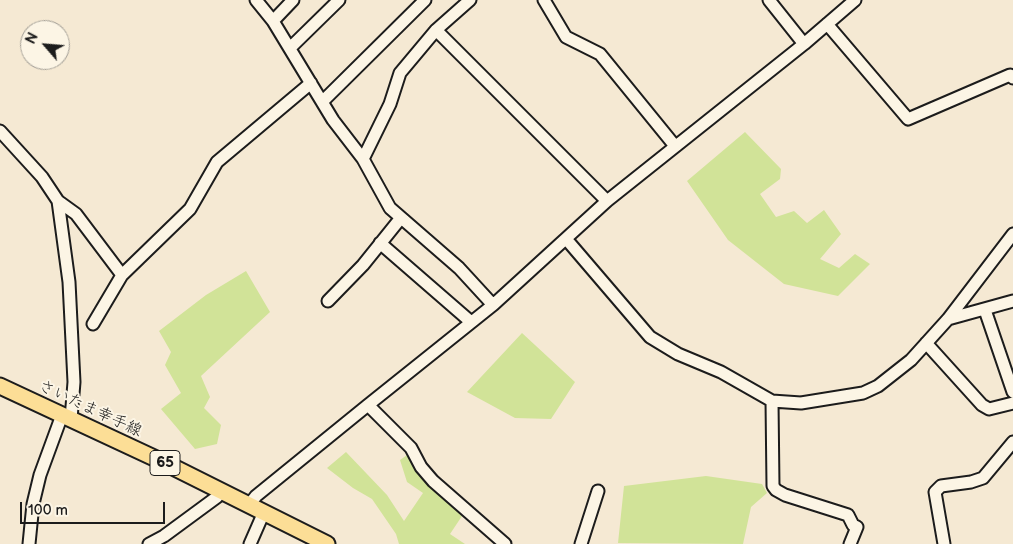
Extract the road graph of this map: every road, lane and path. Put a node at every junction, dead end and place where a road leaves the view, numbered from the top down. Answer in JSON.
{"nodes":[{"id":1,"x":256,"y":0,"type":"edge"},
{"id":2,"x":293,"y":0,"type":"edge"},
{"id":3,"x":339,"y":0,"type":"edge"},
{"id":4,"x":425,"y":0,"type":"edge"},
{"id":5,"x":470,"y":0,"type":"edge"},
{"id":6,"x":544,"y":0,"type":"edge"},
{"id":7,"x":770,"y":0,"type":"edge"},
{"id":8,"x":855,"y":0,"type":"edge"},
{"id":9,"x":273,"y":21,"type":"junction"},
{"id":10,"x":827,"y":24,"type":"junction"},
{"id":11,"x":436,"y":30,"type":"junction"},
{"id":12,"x":804,"y":44,"type":"junction"},
{"id":13,"x":290,"y":48,"type":"junction"},
{"id":14,"x":1013,"y":78,"type":"edge"},
{"id":15,"x":312,"y":83,"type":"junction"},
{"id":16,"x":322,"y":102,"type":"junction"},
{"id":17,"x":0,"y":131,"type":"edge"},
{"id":18,"x":675,"y":146,"type":"junction"},
{"id":19,"x":363,"y":159,"type":"junction"},
{"id":20,"x":58,"y":201,"type":"junction"},
{"id":21,"x":607,"y":201,"type":"junction"},
{"id":22,"x":400,"y":219,"type":"junction"},
{"id":23,"x":1013,"y":234,"type":"edge"},
{"id":24,"x":567,"y":240,"type":"junction"},
{"id":25,"x":380,"y":243,"type":"junction"},
{"id":26,"x":122,"y":275,"type":"junction"},
{"id":27,"x":328,"y":301,"type":"dead end"},
{"id":28,"x":1013,"y":301,"type":"edge"},
{"id":29,"x":493,"y":306,"type":"junction"},
{"id":30,"x":985,"y":310,"type":"junction"},
{"id":31,"x":948,"y":319,"type":"junction"},
{"id":32,"x":471,"y":322,"type":"junction"},
{"id":33,"x":93,"y":324,"type":"dead end"},
{"id":34,"x":926,"y":342,"type":"junction"},
{"id":35,"x":0,"y":386,"type":"edge"},
{"id":36,"x":1013,"y":392,"type":"edge"},
{"id":37,"x":772,"y":401,"type":"junction"},
{"id":38,"x":1013,"y":403,"type":"edge"},
{"id":39,"x":368,"y":405,"type":"junction"},
{"id":40,"x":67,"y":417,"type":"junction"},
{"id":41,"x":1013,"y":442,"type":"edge"},
{"id":42,"x":221,"y":491,"type":"junction"},
{"id":43,"x":598,"y":491,"type":"dead end"},
{"id":44,"x":249,"y":505,"type":"junction"},
{"id":45,"x":264,"y":512,"type":"junction"},
{"id":46,"x":30,"y":544,"type":"edge"},
{"id":47,"x":149,"y":544,"type":"edge"},
{"id":48,"x":250,"y":544,"type":"edge"},
{"id":49,"x":327,"y":544,"type":"edge"},
{"id":50,"x":505,"y":544,"type":"edge"},
{"id":51,"x":581,"y":544,"type":"edge"},
{"id":52,"x":850,"y":544,"type":"edge"},
{"id":53,"x":944,"y":544,"type":"edge"}],
"edges":[{"from":1,"to":9,"type":"street"},
{"from":2,"to":9,"type":"street"},
{"from":3,"to":13,"type":"street"},
{"from":4,"to":16,"type":"street"},
{"from":5,"to":11,"type":"street"},
{"from":6,"to":18,"type":"street"},
{"from":7,"to":12,"type":"street"},
{"from":8,"to":10,"type":"street"},
{"from":9,"to":13,"type":"street"},
{"from":10,"to":12,"type":"street"},
{"from":10,"to":14,"type":"street"},
{"from":11,"to":19,"type":"street"},
{"from":11,"to":21,"type":"street"},
{"from":12,"to":18,"type":"street"},
{"from":13,"to":15,"type":"street"},
{"from":15,"to":16,"type":"street"},
{"from":15,"to":26,"type":"street"},
{"from":16,"to":19,"type":"street"},
{"from":17,"to":20,"type":"street"},
{"from":18,"to":21,"type":"street"},
{"from":19,"to":22,"type":"street"},
{"from":20,"to":26,"type":"street"},
{"from":20,"to":40,"type":"street"},
{"from":21,"to":24,"type":"street"},
{"from":22,"to":25,"type":"street"},
{"from":22,"to":29,"type":"street"},
{"from":23,"to":31,"type":"street"},
{"from":24,"to":29,"type":"street"},
{"from":24,"to":37,"type":"street"},
{"from":25,"to":27,"type":"street"},
{"from":25,"to":32,"type":"street"},
{"from":26,"to":33,"type":"street"},
{"from":28,"to":30,"type":"street"},
{"from":29,"to":32,"type":"street"},
{"from":30,"to":31,"type":"street"},
{"from":30,"to":36,"type":"street"},
{"from":31,"to":34,"type":"street"},
{"from":32,"to":39,"type":"street"},
{"from":34,"to":37,"type":"street"},
{"from":34,"to":38,"type":"street"},
{"from":35,"to":40,"type":"main road","name":"さいたま幸手線","number":"65"},
{"from":37,"to":52,"type":"street"},
{"from":39,"to":44,"type":"street"},
{"from":39,"to":50,"type":"street"},
{"from":40,"to":42,"type":"main road","name":"さいたま幸手線","number":"65"},
{"from":40,"to":46,"type":"street"},
{"from":41,"to":53,"type":"street"},
{"from":42,"to":44,"type":"main road","name":"さいたま幸手線","number":"65"},
{"from":42,"to":47,"type":"street"},
{"from":43,"to":51,"type":"street"},
{"from":44,"to":45,"type":"main road","name":"さいたま幸手線","number":"65"},
{"from":45,"to":48,"type":"street"},
{"from":45,"to":49,"type":"main road","name":"さいたま幸手線","number":"65"}]}
